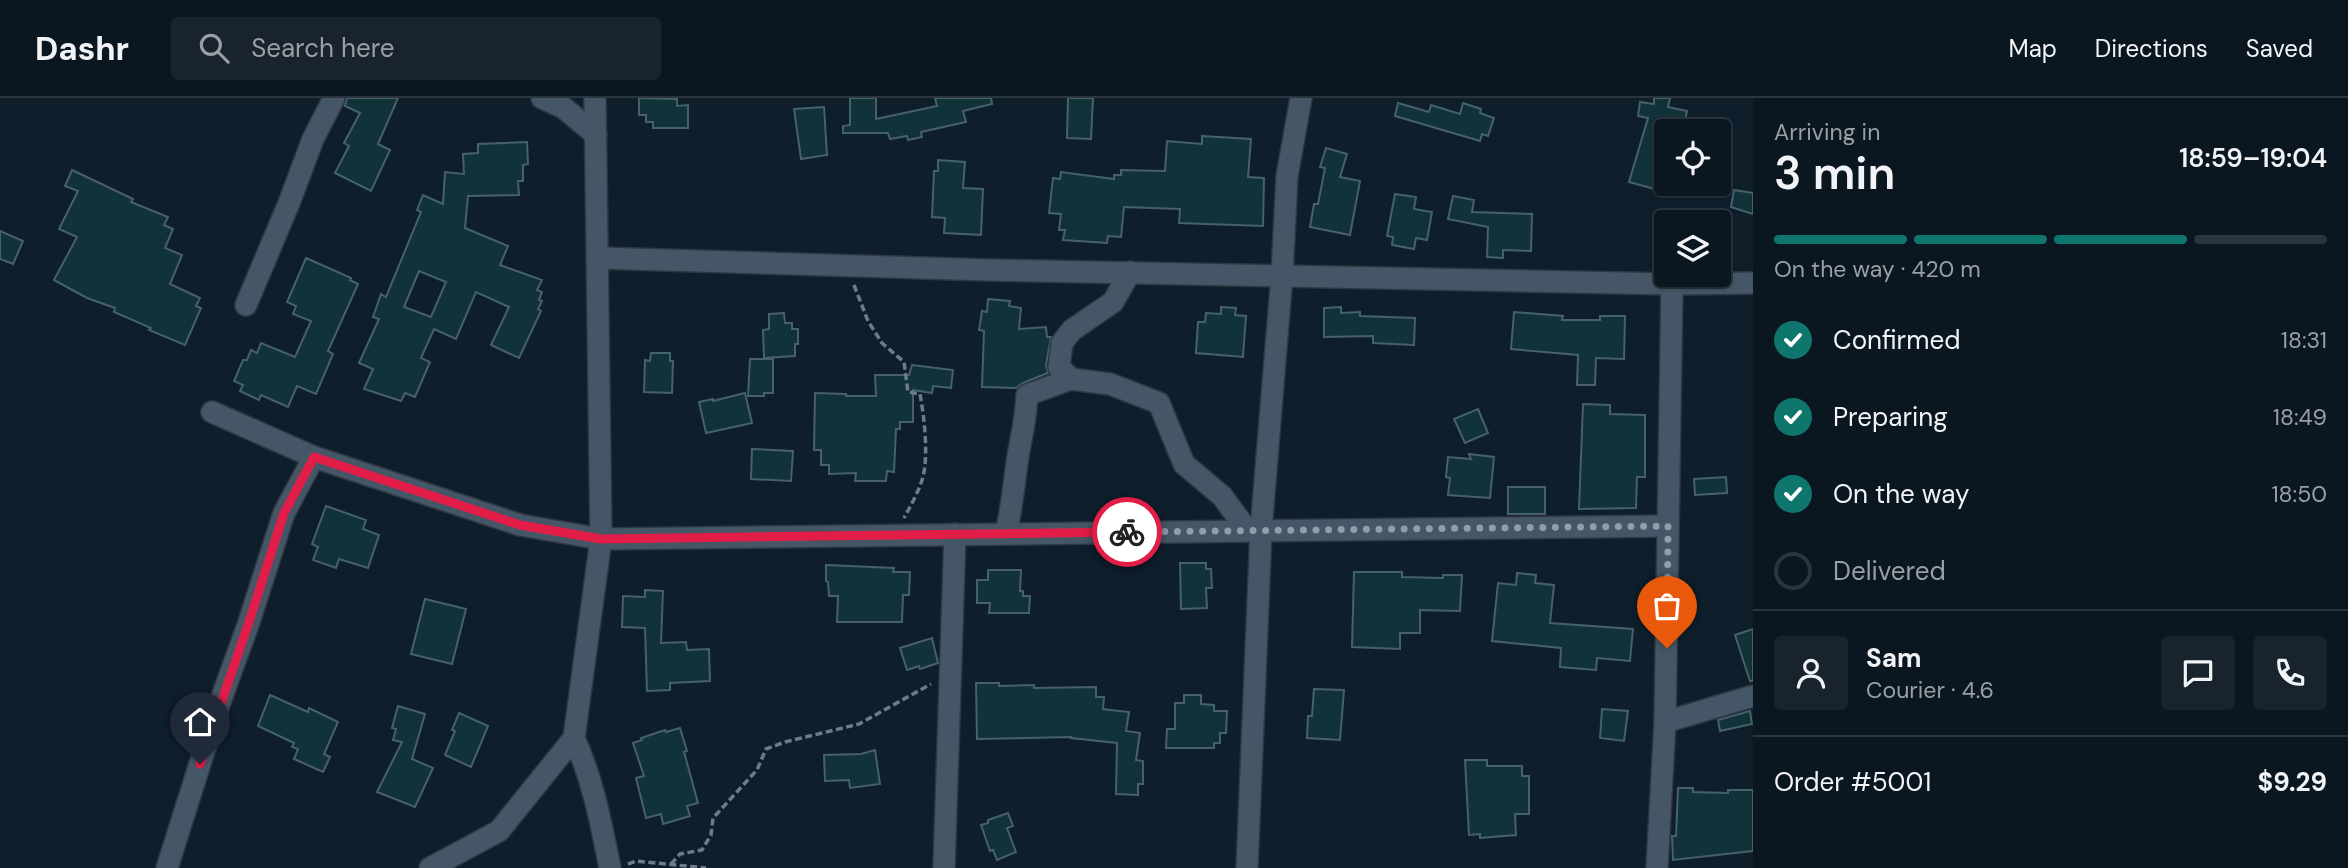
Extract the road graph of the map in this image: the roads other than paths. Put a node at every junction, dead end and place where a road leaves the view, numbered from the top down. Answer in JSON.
{"nodes":[{"id":1,"x":334,"y":98,"type":"edge"},
{"id":2,"x":542,"y":98,"type":"edge"},
{"id":3,"x":595,"y":98,"type":"edge"},
{"id":4,"x":1301,"y":98,"type":"edge"},
{"id":5,"x":596,"y":135,"type":"junction"},
{"id":6,"x":598,"y":258,"type":"junction"},
{"id":7,"x":1130,"y":272,"type":"junction"},
{"id":8,"x":1282,"y":275,"type":"junction"},
{"id":9,"x":1731,"y":283,"type":"edge"},
{"id":10,"x":1753,"y":283,"type":"edge"},
{"id":11,"x":1654,"y":284,"type":"edge"},
{"id":12,"x":1672,"y":287,"type":"edge"},
{"id":13,"x":246,"y":305,"type":"dead end"},
{"id":14,"x":1071,"y":379,"type":"junction"},
{"id":15,"x":212,"y":412,"type":"dead end"},
{"id":16,"x":314,"y":457,"type":"junction"},
{"id":17,"x":1668,"y":526,"type":"junction"},
{"id":18,"x":1254,"y":530,"type":"junction"},
{"id":19,"x":1006,"y":533,"type":"junction"},
{"id":20,"x":955,"y":534,"type":"junction"},
{"id":21,"x":601,"y":539,"type":"junction"},
{"id":22,"x":1753,"y":696,"type":"edge"},
{"id":23,"x":1665,"y":722,"type":"junction"},
{"id":24,"x":574,"y":738,"type":"junction"},
{"id":25,"x":618,"y":866,"type":"edge"},
{"id":26,"x":167,"y":868,"type":"edge"},
{"id":27,"x":430,"y":868,"type":"edge"},
{"id":28,"x":944,"y":868,"type":"edge"},
{"id":29,"x":1247,"y":868,"type":"edge"},
{"id":30,"x":1657,"y":868,"type":"edge"}],
"edges":[{"from":1,"to":13,"type":"street"},
{"from":2,"to":5,"type":"street"},
{"from":3,"to":5,"type":"street"},
{"from":4,"to":8,"type":"street"},
{"from":5,"to":6,"type":"street"},
{"from":6,"to":7,"type":"street"},
{"from":6,"to":21,"type":"street"},
{"from":7,"to":8,"type":"street"},
{"from":7,"to":14,"type":"street"},
{"from":8,"to":11,"type":"street"},
{"from":8,"to":18,"type":"street"},
{"from":9,"to":10,"type":"street"},
{"from":12,"to":17,"type":"street"},
{"from":14,"to":18,"type":"street"},
{"from":14,"to":19,"type":"street"},
{"from":15,"to":16,"type":"street"},
{"from":16,"to":21,"type":"street"},
{"from":16,"to":26,"type":"street"},
{"from":17,"to":18,"type":"street"},
{"from":17,"to":23,"type":"street"},
{"from":18,"to":19,"type":"street"},
{"from":18,"to":29,"type":"street"},
{"from":19,"to":20,"type":"street"},
{"from":20,"to":21,"type":"street"},
{"from":20,"to":28,"type":"street"},
{"from":21,"to":24,"type":"street"},
{"from":22,"to":23,"type":"street"},
{"from":23,"to":30,"type":"street"},
{"from":24,"to":25,"type":"street"},
{"from":24,"to":27,"type":"street"}]}
